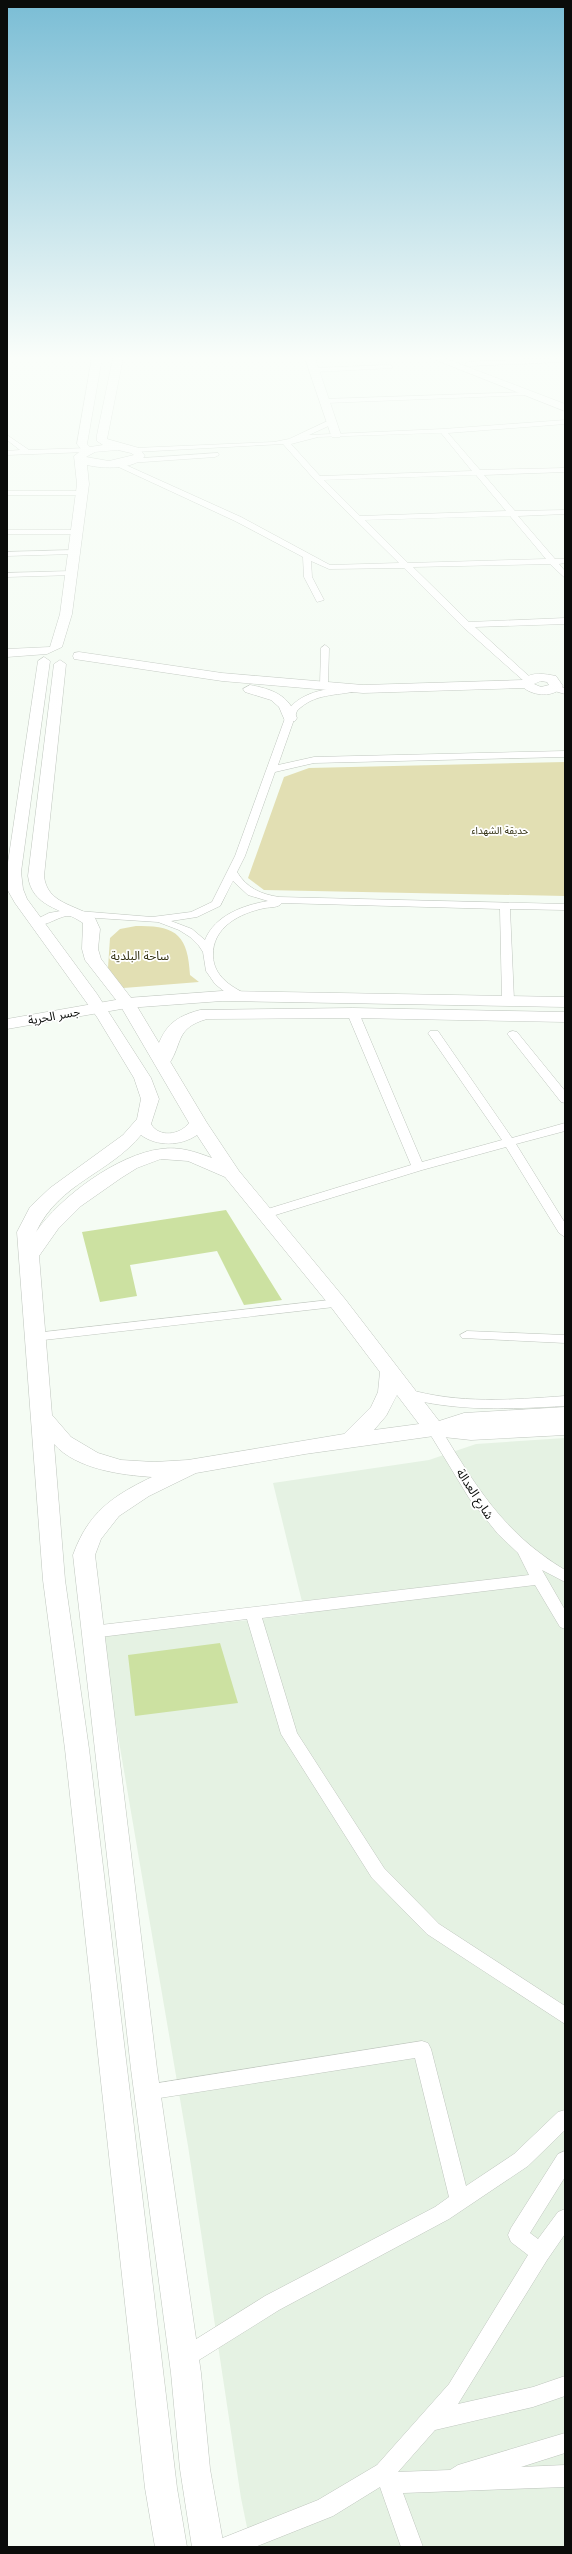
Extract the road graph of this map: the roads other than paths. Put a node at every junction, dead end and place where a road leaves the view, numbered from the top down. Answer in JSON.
{"nodes":[{"id":1,"x":82,"y":477,"type":"edge"},
{"id":2,"x":90,"y":477,"type":"edge"},
{"id":3,"x":144,"y":477,"type":"edge"},
{"id":4,"x":340,"y":477,"type":"edge"},
{"id":5,"x":482,"y":477,"type":"edge"},
{"id":6,"x":318,"y":478,"type":"joint"},
{"id":7,"x":82,"y":488,"type":"junction"},
{"id":8,"x":7,"y":493,"type":"edge"},
{"id":9,"x":565,"y":512,"type":"edge"},
{"id":10,"x":512,"y":514,"type":"junction"},
{"id":11,"x":359,"y":518,"type":"junction"},
{"id":12,"x":7,"y":532,"type":"edge"},
{"id":13,"x":77,"y":532,"type":"junction"},
{"id":14,"x":74,"y":552,"type":"junction"},
{"id":15,"x":7,"y":554,"type":"edge"},
{"id":16,"x":307,"y":557,"type":"junction"},
{"id":17,"x":552,"y":561,"type":"junction"},
{"id":18,"x":565,"y":561,"type":"edge"},
{"id":19,"x":409,"y":567,"type":"junction"},
{"id":20,"x":71,"y":573,"type":"junction"},
{"id":21,"x":7,"y":575,"type":"edge"},
{"id":22,"x":565,"y":576,"type":"edge"},
{"id":23,"x":320,"y":600,"type":"dead end"},
{"id":24,"x":66,"y":614,"type":"junction"},
{"id":25,"x":565,"y":621,"type":"edge"},
{"id":26,"x":466,"y":625,"type":"junction"},
{"id":27,"x":71,"y":642,"type":"dead end"},
{"id":28,"x":325,"y":648,"type":"dead end"},
{"id":29,"x":7,"y":653,"type":"edge"},
{"id":30,"x":79,"y":656,"type":"junction"},
{"id":31,"x":47,"y":658,"type":"junction"},
{"id":32,"x":7,"y":662,"type":"edge"},
{"id":33,"x":62,"y":664,"type":"junction"},
{"id":34,"x":527,"y":682,"type":"junction"},
{"id":35,"x":324,"y":685,"type":"junction"},
{"id":36,"x":560,"y":686,"type":"edge"},
{"id":37,"x":363,"y":689,"type":"junction"},
{"id":38,"x":290,"y":718,"type":"junction"},
{"id":39,"x":565,"y":754,"type":"edge"},
{"id":40,"x":274,"y":769,"type":"junction"},
{"id":41,"x":233,"y":873,"type":"junction"},
{"id":42,"x":291,"y":901,"type":"junction"},
{"id":43,"x":505,"y":906,"type":"junction"},
{"id":44,"x":565,"y":907,"type":"edge"},
{"id":45,"x":80,"y":914,"type":"junction"},
{"id":46,"x":152,"y":920,"type":"junction"},
{"id":47,"x":37,"y":923,"type":"junction"},
{"id":48,"x":207,"y":950,"type":"junction"},
{"id":49,"x":242,"y":996,"type":"junction"},
{"id":50,"x":508,"y":1000,"type":"junction"},
{"id":51,"x":565,"y":1002,"type":"edge"},
{"id":52,"x":130,"y":1008,"type":"junction"},
{"id":53,"x":103,"y":1012,"type":"junction"},
{"id":54,"x":352,"y":1013,"type":"junction"},
{"id":55,"x":565,"y":1018,"type":"edge"},
{"id":56,"x":7,"y":1024,"type":"edge"},
{"id":57,"x":434,"y":1034,"type":"dead end"},
{"id":58,"x":512,"y":1034,"type":"dead end"},
{"id":59,"x":162,"y":1060,"type":"junction"},
{"id":60,"x":565,"y":1099,"type":"edge"},
{"id":61,"x":142,"y":1123,"type":"junction"},
{"id":62,"x":198,"y":1123,"type":"junction"},
{"id":63,"x":565,"y":1127,"type":"edge"},
{"id":64,"x":509,"y":1142,"type":"junction"},
{"id":65,"x":418,"y":1168,"type":"junction"},
{"id":66,"x":232,"y":1174,"type":"junction"},
{"id":67,"x":265,"y":1214,"type":"junction"},
{"id":68,"x":565,"y":1233,"type":"edge"},
{"id":69,"x":30,"y":1256,"type":"junction"},
{"id":70,"x":338,"y":1303,"type":"junction"},
{"id":71,"x":467,"y":1334,"type":"dead end"},
{"id":72,"x":35,"y":1336,"type":"junction"},
{"id":73,"x":565,"y":1339,"type":"edge"},
{"id":74,"x":390,"y":1371,"type":"junction"},
{"id":75,"x":407,"y":1394,"type":"junction"},
{"id":76,"x":565,"y":1401,"type":"edge"},
{"id":77,"x":565,"y":1414,"type":"edge"},
{"id":78,"x":41,"y":1415,"type":"junction"},
{"id":79,"x":565,"y":1428,"type":"edge"},
{"id":80,"x":434,"y":1429,"type":"junction"},
{"id":81,"x":347,"y":1441,"type":"junction"},
{"id":82,"x":191,"y":1467,"type":"junction"},
{"id":83,"x":522,"y":1549,"type":"junction"},
{"id":84,"x":84,"y":1575,"type":"junction"},
{"id":85,"x":565,"y":1577,"type":"edge"},
{"id":86,"x":540,"y":1579,"type":"junction"},
{"id":87,"x":54,"y":1580,"type":"junction"},
{"id":88,"x":253,"y":1613,"type":"junction"},
{"id":89,"x":565,"y":1623,"type":"edge"},
{"id":90,"x":92,"y":1632,"type":"junction"},
{"id":91,"x":565,"y":2016,"type":"edge"},
{"id":92,"x":147,"y":2092,"type":"junction"},
{"id":93,"x":565,"y":2118,"type":"edge"},
{"id":94,"x":565,"y":2160,"type":"edge"},
{"id":95,"x":460,"y":2201,"type":"junction"},
{"id":96,"x":565,"y":2218,"type":"edge"},
{"id":97,"x":540,"y":2253,"type":"junction"},
{"id":98,"x":184,"y":2358,"type":"junction"},
{"id":99,"x":565,"y":2386,"type":"edge"},
{"id":100,"x":429,"y":2421,"type":"junction"},
{"id":101,"x":565,"y":2444,"type":"edge"},
{"id":102,"x":565,"y":2476,"type":"edge"},
{"id":103,"x":386,"y":2477,"type":"junction"},
{"id":104,"x":439,"y":2481,"type":"junction"},
{"id":105,"x":171,"y":2547,"type":"edge"},
{"id":106,"x":208,"y":2547,"type":"edge"},
{"id":107,"x":228,"y":2547,"type":"edge"},
{"id":108,"x":412,"y":2547,"type":"edge"}],
"edges":[{"from":1,"to":7,"type":"main road"},
{"from":2,"to":7,"type":"main road"},
{"from":3,"to":16,"type":"street"},
{"from":4,"to":6,"type":"street"},
{"from":5,"to":10,"type":"street"},
{"from":6,"to":11,"type":"street"},
{"from":7,"to":8,"type":"street"},
{"from":7,"to":13,"type":"main road"},
{"from":9,"to":10,"type":"street"},
{"from":10,"to":11,"type":"street"},
{"from":10,"to":17,"type":"street"},
{"from":11,"to":19,"type":"street"},
{"from":12,"to":13,"type":"street"},
{"from":13,"to":14,"type":"main road"},
{"from":14,"to":15,"type":"street"},
{"from":14,"to":20,"type":"main road"},
{"from":16,"to":19,"type":"street"},
{"from":16,"to":23,"type":"street"},
{"from":17,"to":18,"type":"street"},
{"from":17,"to":19,"type":"street"},
{"from":17,"to":22,"type":"street"},
{"from":19,"to":26,"type":"street"},
{"from":20,"to":21,"type":"street"},
{"from":20,"to":24,"type":"main road"},
{"from":24,"to":27,"type":"main road"},
{"from":24,"to":31,"type":"main road"},
{"from":25,"to":26,"type":"street"},
{"from":26,"to":34,"type":"street"},
{"from":28,"to":35,"type":"street"},
{"from":29,"to":31,"type":"main road"},
{"from":30,"to":31,"type":"main road"},
{"from":30,"to":33,"type":"main road"},
{"from":30,"to":35,"type":"main road"},
{"from":31,"to":32,"type":"main road"},
{"from":31,"to":33,"type":"main road"},
{"from":31,"to":47,"type":"main road"},
{"from":33,"to":38,"type":"main road"},
{"from":33,"to":45,"type":"main road"},
{"from":34,"to":36,"type":"main road"},
{"from":34,"to":37,"type":"main road"},
{"from":35,"to":37,"type":"main road"},
{"from":37,"to":38,"type":"street"},
{"from":38,"to":40,"type":"street"},
{"from":39,"to":40,"type":"street"},
{"from":40,"to":41,"type":"street"},
{"from":41,"to":42,"type":"street"},
{"from":41,"to":46,"type":"street"},
{"from":42,"to":43,"type":"street"},
{"from":42,"to":48,"type":"street"},
{"from":43,"to":44,"type":"street"},
{"from":43,"to":50,"type":"street"},
{"from":45,"to":46,"type":"street"},
{"from":45,"to":47,"type":"street"},
{"from":45,"to":52,"type":"main road"},
{"from":46,"to":48,"type":"street"},
{"from":47,"to":53,"type":"main road"},
{"from":48,"to":49,"type":"street"},
{"from":49,"to":50,"type":"main road"},
{"from":49,"to":52,"type":"main road","name":"جسر الحرية"},
{"from":50,"to":51,"type":"main road"},
{"from":52,"to":53,"type":"main road","name":"جسر الحرية"},
{"from":52,"to":59,"type":"main road"},
{"from":53,"to":56,"type":"main road","name":"جسر الحرية"},
{"from":53,"to":61,"type":"main road"},
{"from":54,"to":55,"type":"main road"},
{"from":54,"to":59,"type":"main road"},
{"from":54,"to":65,"type":"street"},
{"from":57,"to":64,"type":"street"},
{"from":58,"to":60,"type":"street"},
{"from":59,"to":62,"type":"main road"},
{"from":61,"to":62,"type":"main road"},
{"from":61,"to":69,"type":"main road"},
{"from":62,"to":66,"type":"main road"},
{"from":63,"to":64,"type":"street"},
{"from":64,"to":65,"type":"street"},
{"from":64,"to":68,"type":"street"},
{"from":65,"to":67,"type":"street"},
{"from":66,"to":67,"type":"main road"},
{"from":66,"to":69,"type":"main road"},
{"from":67,"to":70,"type":"main road"},
{"from":69,"to":72,"type":"main road"},
{"from":70,"to":72,"type":"street"},
{"from":70,"to":74,"type":"main road"},
{"from":71,"to":73,"type":"street"},
{"from":72,"to":78,"type":"main road"},
{"from":74,"to":75,"type":"main road"},
{"from":74,"to":81,"type":"main road"},
{"from":75,"to":76,"type":"street"},
{"from":75,"to":80,"type":"main road"},
{"from":77,"to":80,"type":"main road"},
{"from":78,"to":82,"type":"main road"},
{"from":78,"to":87,"type":"main road"},
{"from":79,"to":80,"type":"main road"},
{"from":80,"to":81,"type":"main road"},
{"from":80,"to":83,"type":"street","name":"شارع العدالة"},
{"from":81,"to":82,"type":"main road"},
{"from":82,"to":84,"type":"main road"},
{"from":83,"to":85,"type":"street","name":"شارع العدالة"},
{"from":83,"to":86,"type":"street"},
{"from":84,"to":87,"type":"main road"},
{"from":84,"to":90,"type":"main road"},
{"from":86,"to":88,"type":"street"},
{"from":86,"to":89,"type":"street"},
{"from":87,"to":105,"type":"main road"},
{"from":88,"to":90,"type":"street"},
{"from":88,"to":91,"type":"street"},
{"from":90,"to":92,"type":"main road"},
{"from":92,"to":95,"type":"street"},
{"from":92,"to":98,"type":"main road"},
{"from":93,"to":95,"type":"street"},
{"from":94,"to":97,"type":"street"},
{"from":95,"to":98,"type":"street"},
{"from":96,"to":97,"type":"street"},
{"from":97,"to":100,"type":"street"},
{"from":98,"to":106,"type":"main road"},
{"from":99,"to":100,"type":"street"},
{"from":100,"to":103,"type":"street"},
{"from":101,"to":104,"type":"street"},
{"from":102,"to":104,"type":"street"},
{"from":103,"to":104,"type":"street"},
{"from":103,"to":107,"type":"street"},
{"from":103,"to":108,"type":"street"}]}
